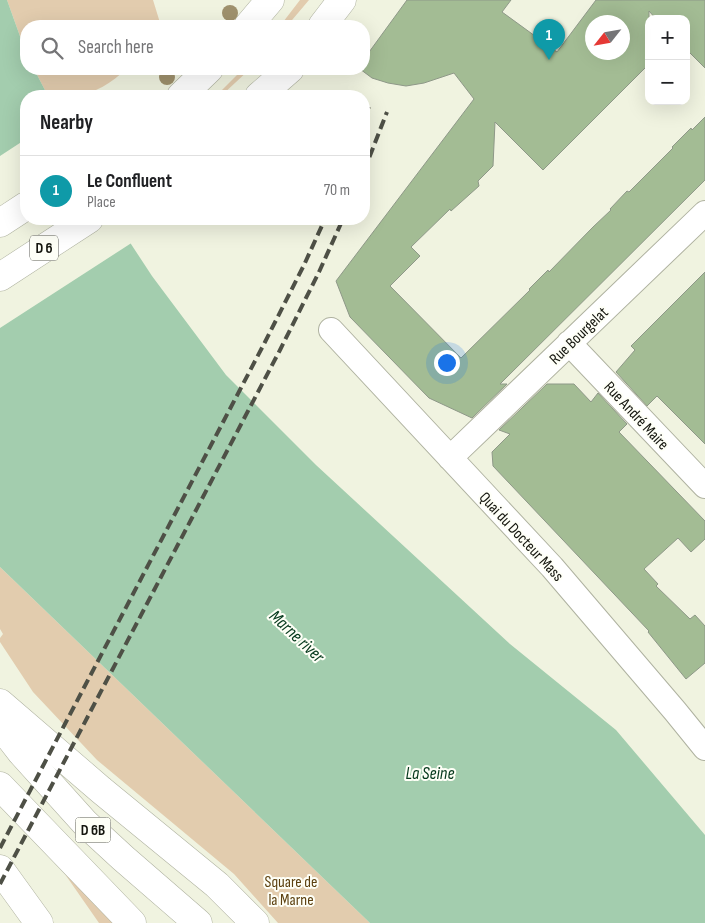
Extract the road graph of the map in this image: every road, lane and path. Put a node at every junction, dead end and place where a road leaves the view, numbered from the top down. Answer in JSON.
{"nodes":[{"id":1,"x":270,"y":0,"type":"edge"},
{"id":2,"x":342,"y":0,"type":"edge"},
{"id":3,"x":253,"y":20,"type":"edge"},
{"id":4,"x":327,"y":20,"type":"edge"},
{"id":5,"x":203,"y":75,"type":"edge"},
{"id":6,"x":283,"y":75,"type":"edge"},
{"id":7,"x":186,"y":90,"type":"edge"},
{"id":8,"x":266,"y":90,"type":"edge"},
{"id":9,"x":20,"y":210,"type":"edge"},
{"id":10,"x":705,"y":213,"type":"edge"},
{"id":11,"x":0,"y":223,"type":"edge"},
{"id":12,"x":80,"y":225,"type":"edge"},
{"id":13,"x":0,"y":277,"type":"edge"},
{"id":14,"x":331,"y":330,"type":"dead end"},
{"id":15,"x":569,"y":343,"type":"junction"},
{"id":16,"x":450,"y":458,"type":"junction"},
{"id":17,"x":705,"y":486,"type":"edge"},
{"id":18,"x":0,"y":703,"type":"edge"},
{"id":19,"x":0,"y":725,"type":"edge"},
{"id":20,"x":705,"y":748,"type":"edge"},
{"id":21,"x":0,"y":786,"type":"edge"},
{"id":22,"x":0,"y":869,"type":"edge"},
{"id":23,"x":39,"y":923,"type":"edge"},
{"id":24,"x":132,"y":923,"type":"edge"},
{"id":25,"x":198,"y":923,"type":"edge"},
{"id":26,"x":255,"y":923,"type":"edge"}],
"edges":[{"from":1,"to":3,"type":"main road"},
{"from":2,"to":4,"type":"main road"},
{"from":5,"to":7,"type":"main road"},
{"from":6,"to":8,"type":"main road"},
{"from":9,"to":11,"type":"main road"},
{"from":10,"to":15,"type":"street","name":"Rue Bourgelat"},
{"from":12,"to":13,"type":"main road","number":"D 6"},
{"from":14,"to":16,"type":"street","name":"Quai du Docteur Mass"},
{"from":15,"to":16,"type":"street","name":"Rue Bourgelat"},
{"from":15,"to":17,"type":"street","name":"Rue André Maire"},
{"from":16,"to":20,"type":"street","name":"Quai du Docteur Mass"},
{"from":18,"to":26,"type":"main road"},
{"from":19,"to":25,"type":"main road","number":"D 6B"},
{"from":21,"to":24,"type":"main road"},
{"from":22,"to":23,"type":"main road"}]}
